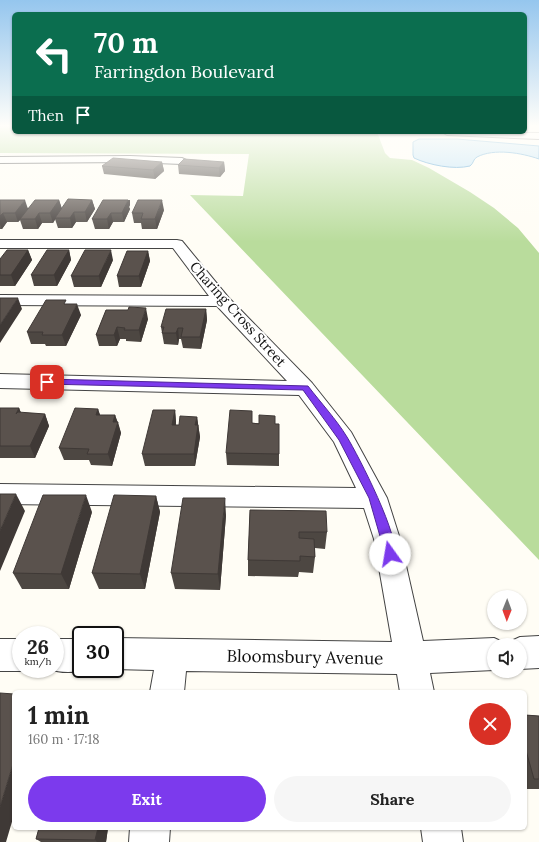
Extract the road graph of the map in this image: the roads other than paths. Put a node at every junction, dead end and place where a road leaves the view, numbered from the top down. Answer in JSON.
{"nodes":[{"id":1,"x":0,"y":244,"type":"edge"},
{"id":2,"x":0,"y":300,"type":"edge"},
{"id":3,"x":222,"y":301,"type":"junction"},
{"id":4,"x":0,"y":381,"type":"edge"},
{"id":5,"x":305,"y":388,"type":"junction"},
{"id":6,"x":0,"y":494,"type":"edge"},
{"id":7,"x":374,"y":498,"type":"junction"},
{"id":8,"x":124,"y":654,"type":"edge"},
{"id":9,"x":172,"y":654,"type":"junction"},
{"id":10,"x":487,"y":654,"type":"edge"},
{"id":11,"x":0,"y":655,"type":"edge"},
{"id":12,"x":12,"y":655,"type":"edge"},
{"id":13,"x":411,"y":658,"type":"junction"},
{"id":14,"x":167,"y":690,"type":"edge"},
{"id":15,"x":417,"y":690,"type":"edge"},
{"id":16,"x":150,"y":830,"type":"edge"},
{"id":17,"x":441,"y":830,"type":"edge"},
{"id":18,"x":149,"y":842,"type":"edge"},
{"id":19,"x":443,"y":842,"type":"edge"}],
"edges":[{"from":1,"to":3,"type":"street","name":"Charing Cross Street"},
{"from":2,"to":3,"type":"street"},
{"from":3,"to":5,"type":"street","name":"Charing Cross Street"},
{"from":4,"to":5,"type":"street"},
{"from":5,"to":7,"type":"street","name":"Charing Cross Street"},
{"from":6,"to":7,"type":"street"},
{"from":7,"to":13,"type":"street","name":"Charing Cross Street"},
{"from":8,"to":9,"type":"street","name":"Bloomsbury Avenue"},
{"from":9,"to":13,"type":"street","name":"Bloomsbury Avenue"},
{"from":9,"to":14,"type":"street"},
{"from":10,"to":13,"type":"street","name":"Bloomsbury Avenue"},
{"from":11,"to":12,"type":"street"},
{"from":13,"to":15,"type":"street","name":"Charing Cross Street"},
{"from":16,"to":18,"type":"street"},
{"from":17,"to":19,"type":"street"}]}
